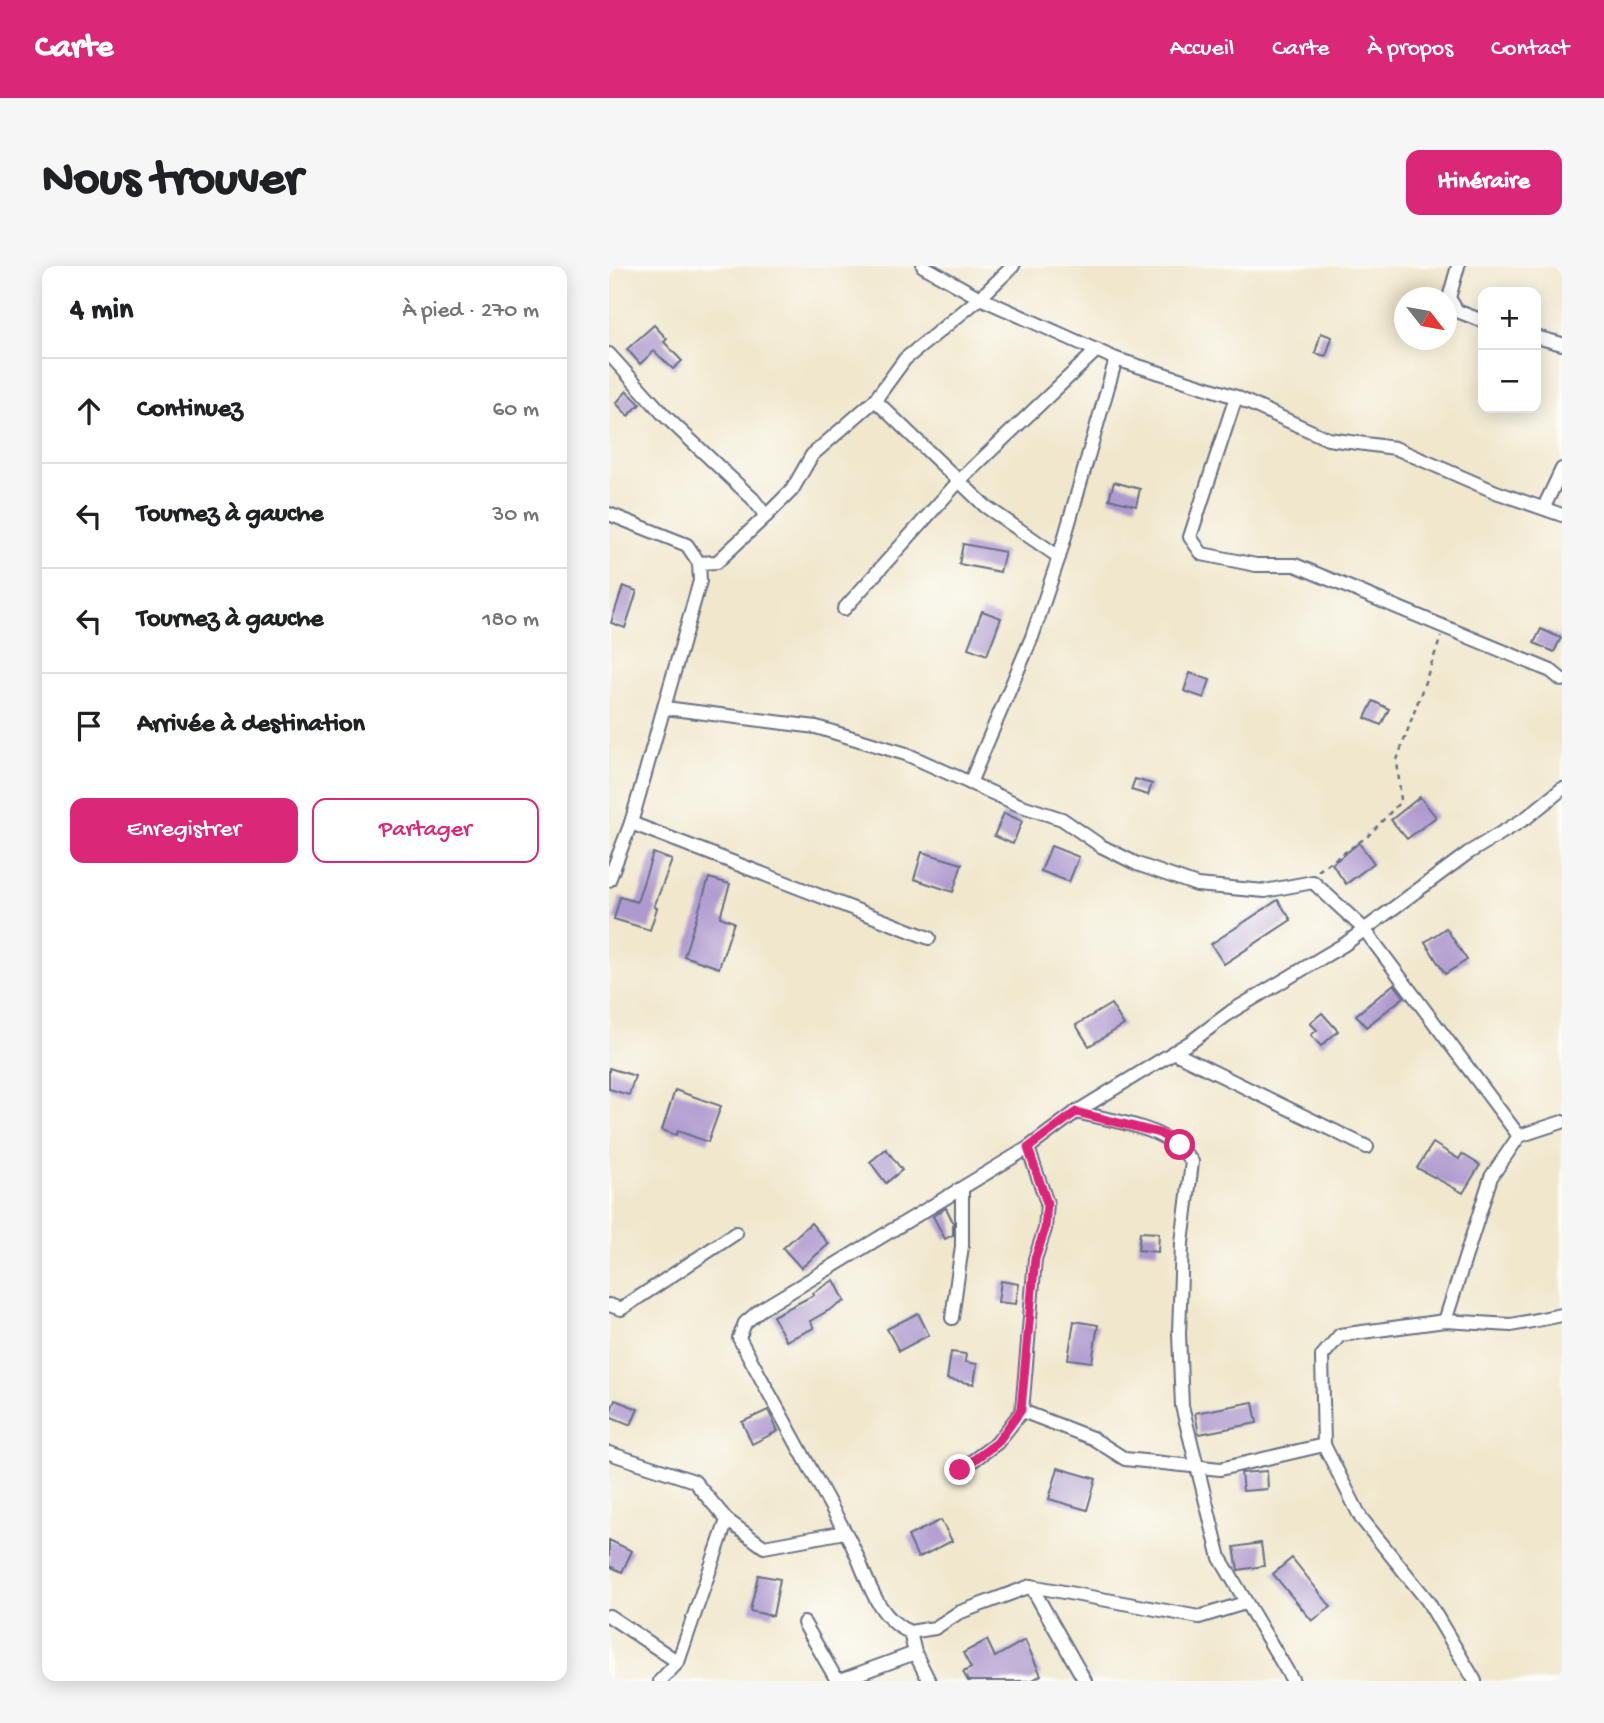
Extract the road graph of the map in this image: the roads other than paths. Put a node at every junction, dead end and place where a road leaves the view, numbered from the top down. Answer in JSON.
{"nodes":[{"id":1,"x":923,"y":266,"type":"edge"},
{"id":2,"x":1013,"y":266,"type":"edge"},
{"id":3,"x":1458,"y":266,"type":"edge"},
{"id":4,"x":981,"y":298,"type":"junction"},
{"id":5,"x":1478,"y":319,"type":"edge"},
{"id":6,"x":1541,"y":338,"type":"edge"},
{"id":7,"x":1562,"y":344,"type":"edge"},
{"id":8,"x":1097,"y":350,"type":"junction"},
{"id":9,"x":609,"y":354,"type":"edge"},
{"id":10,"x":1117,"y":359,"type":"junction"},
{"id":11,"x":1236,"y":397,"type":"junction"},
{"id":12,"x":875,"y":401,"type":"junction"},
{"id":13,"x":1562,"y":469,"type":"edge"},
{"id":14,"x":960,"y":480,"type":"junction"},
{"id":15,"x":1544,"y":506,"type":"junction"},
{"id":16,"x":609,"y":514,"type":"edge"},
{"id":17,"x":1562,"y":515,"type":"edge"},
{"id":18,"x":766,"y":516,"type":"junction"},
{"id":19,"x":1059,"y":557,"type":"junction"},
{"id":20,"x":699,"y":563,"type":"junction"},
{"id":21,"x":844,"y":609,"type":"dead end"},
{"id":22,"x":1562,"y":680,"type":"edge"},
{"id":23,"x":666,"y":708,"type":"junction"},
{"id":24,"x":970,"y":783,"type":"junction"},
{"id":25,"x":1562,"y":789,"type":"edge"},
{"id":26,"x":631,"y":823,"type":"junction"},
{"id":27,"x":614,"y":848,"type":"edge"},
{"id":28,"x":609,"y":880,"type":"edge"},
{"id":29,"x":1364,"y":929,"type":"junction"},
{"id":30,"x":929,"y":938,"type":"dead end"},
{"id":31,"x":1173,"y":1052,"type":"junction"},
{"id":32,"x":1076,"y":1112,"type":"junction"},
{"id":33,"x":1562,"y":1122,"type":"edge"},
{"id":34,"x":1519,"y":1136,"type":"junction"},
{"id":35,"x":1367,"y":1147,"type":"dead end"},
{"id":36,"x":1028,"y":1148,"type":"junction"},
{"id":37,"x":962,"y":1189,"type":"junction"},
{"id":38,"x":736,"y":1233,"type":"dead end"},
{"id":39,"x":609,"y":1305,"type":"edge"},
{"id":40,"x":1562,"y":1315,"type":"edge"},
{"id":41,"x":952,"y":1318,"type":"dead end"},
{"id":42,"x":1445,"y":1321,"type":"junction"},
{"id":43,"x":1021,"y":1410,"type":"junction"},
{"id":44,"x":1324,"y":1445,"type":"junction"},
{"id":45,"x":609,"y":1453,"type":"edge"},
{"id":46,"x":1197,"y":1467,"type":"junction"},
{"id":47,"x":960,"y":1470,"type":"dead end"},
{"id":48,"x":727,"y":1520,"type":"junction"},
{"id":49,"x":845,"y":1532,"type":"junction"},
{"id":50,"x":1031,"y":1586,"type":"junction"},
{"id":51,"x":1245,"y":1603,"type":"junction"},
{"id":52,"x":609,"y":1616,"type":"edge"},
{"id":53,"x":804,"y":1623,"type":"dead end"},
{"id":54,"x":910,"y":1632,"type":"junction"},
{"id":55,"x":915,"y":1653,"type":"junction"},
{"id":56,"x":678,"y":1662,"type":"junction"},
{"id":57,"x":660,"y":1681,"type":"edge"},
{"id":58,"x":929,"y":1681,"type":"edge"},
{"id":59,"x":1085,"y":1681,"type":"edge"},
{"id":60,"x":1293,"y":1681,"type":"edge"},
{"id":61,"x":1475,"y":1681,"type":"edge"}],
"edges":[{"from":1,"to":4,"type":"street"},
{"from":2,"to":4,"type":"street"},
{"from":3,"to":5,"type":"street"},
{"from":4,"to":8,"type":"street"},
{"from":4,"to":12,"type":"street"},
{"from":6,"to":7,"type":"street"},
{"from":8,"to":10,"type":"street"},
{"from":8,"to":14,"type":"street"},
{"from":9,"to":18,"type":"street"},
{"from":10,"to":11,"type":"street"},
{"from":10,"to":19,"type":"street"},
{"from":11,"to":15,"type":"street"},
{"from":11,"to":22,"type":"street"},
{"from":12,"to":14,"type":"street"},
{"from":12,"to":18,"type":"street"},
{"from":13,"to":15,"type":"street"},
{"from":14,"to":19,"type":"street"},
{"from":14,"to":21,"type":"street"},
{"from":15,"to":17,"type":"street"},
{"from":16,"to":20,"type":"street"},
{"from":18,"to":20,"type":"street"},
{"from":19,"to":24,"type":"street"},
{"from":20,"to":23,"type":"street"},
{"from":23,"to":24,"type":"street"},
{"from":23,"to":26,"type":"street"},
{"from":24,"to":29,"type":"street"},
{"from":25,"to":29,"type":"street"},
{"from":26,"to":27,"type":"street"},
{"from":26,"to":30,"type":"street"},
{"from":27,"to":28,"type":"street"},
{"from":29,"to":31,"type":"street"},
{"from":29,"to":34,"type":"street"},
{"from":31,"to":32,"type":"street"},
{"from":31,"to":35,"type":"street"},
{"from":32,"to":36,"type":"street"},
{"from":32,"to":46,"type":"street"},
{"from":33,"to":34,"type":"street"},
{"from":34,"to":42,"type":"street"},
{"from":36,"to":37,"type":"street"},
{"from":36,"to":43,"type":"street"},
{"from":37,"to":41,"type":"street"},
{"from":37,"to":49,"type":"street"},
{"from":38,"to":39,"type":"street"},
{"from":40,"to":42,"type":"street"},
{"from":42,"to":44,"type":"street"},
{"from":43,"to":46,"type":"street"},
{"from":43,"to":47,"type":"street"},
{"from":44,"to":46,"type":"street"},
{"from":44,"to":61,"type":"street"},
{"from":45,"to":48,"type":"street"},
{"from":46,"to":51,"type":"street"},
{"from":48,"to":49,"type":"street"},
{"from":48,"to":56,"type":"street"},
{"from":49,"to":54,"type":"street"},
{"from":50,"to":51,"type":"street"},
{"from":50,"to":54,"type":"street"},
{"from":50,"to":59,"type":"street"},
{"from":51,"to":60,"type":"street"},
{"from":52,"to":56,"type":"street"},
{"from":53,"to":55,"type":"street"},
{"from":54,"to":55,"type":"street"},
{"from":55,"to":58,"type":"street"},
{"from":56,"to":57,"type":"street"}]}
